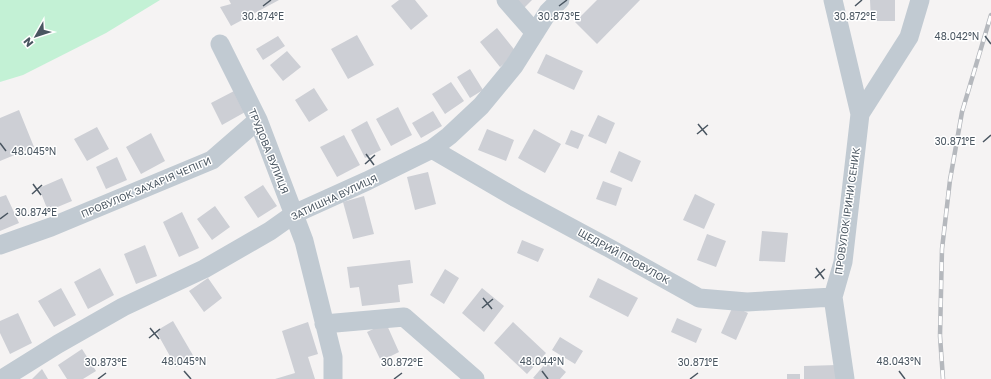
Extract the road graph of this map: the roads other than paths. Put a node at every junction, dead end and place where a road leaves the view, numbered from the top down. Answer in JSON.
{"nodes":[{"id":1,"x":506,"y":0,"type":"edge"},
{"id":2,"x":560,"y":0,"type":"edge"},
{"id":3,"x":833,"y":0,"type":"edge"},
{"id":4,"x":920,"y":0,"type":"edge"},
{"id":5,"x":535,"y":33,"type":"junction"},
{"id":6,"x":220,"y":44,"type":"dead end"},
{"id":7,"x":860,"y":114,"type":"junction"},
{"id":8,"x":258,"y":120,"type":"junction"},
{"id":9,"x":432,"y":149,"type":"junction"},
{"id":10,"x":294,"y":214,"type":"junction"},
{"id":11,"x":0,"y":245,"type":"edge"},
{"id":12,"x":833,"y":297,"type":"junction"},
{"id":13,"x":324,"y":324,"type":"junction"},
{"id":14,"x":2,"y":379,"type":"edge"},
{"id":15,"x":333,"y":379,"type":"edge"},
{"id":16,"x":475,"y":379,"type":"edge"},
{"id":17,"x":845,"y":379,"type":"edge"}],
"edges":[{"from":1,"to":5,"type":"street"},
{"from":2,"to":5,"type":"street","name":"ЗАТИШНА ВУЛИЦЯ"},
{"from":3,"to":7,"type":"street","name":"ПРОВУЛОК ІРИНИ СЕНИК"},
{"from":4,"to":7,"type":"street","name":"ПРОВУЛОК ІРИНИ СЕНИК"},
{"from":5,"to":9,"type":"street","name":"ЗАТИШНА ВУЛИЦЯ"},
{"from":6,"to":8,"type":"street","name":"ТРУДОВА ВУЛИЦЯ"},
{"from":7,"to":12,"type":"street","name":"ПРОВУЛОК ІРИНИ СЕНИК"},
{"from":8,"to":10,"type":"street","name":"ТРУДОВА ВУЛИЦЯ"},
{"from":8,"to":11,"type":"street","name":"ПРОВУЛОК ЗАХАРІЯ ЧЕПІГИ"},
{"from":9,"to":10,"type":"street","name":"ЗАТИШНА ВУЛИЦЯ"},
{"from":9,"to":12,"type":"street","name":"ЩЕДРИЙ ПРОВУЛОК"},
{"from":10,"to":13,"type":"street","name":"ТРУДОВА ВУЛИЦЯ"},
{"from":10,"to":14,"type":"street","name":"ЗАТИШНА ВУЛИЦЯ"},
{"from":12,"to":17,"type":"street","name":"ПРОВУЛОК ІРИНИ СЕНИК"},
{"from":13,"to":15,"type":"street","name":"ТРУДОВА ВУЛИЦЯ"},
{"from":13,"to":16,"type":"street"}]}
